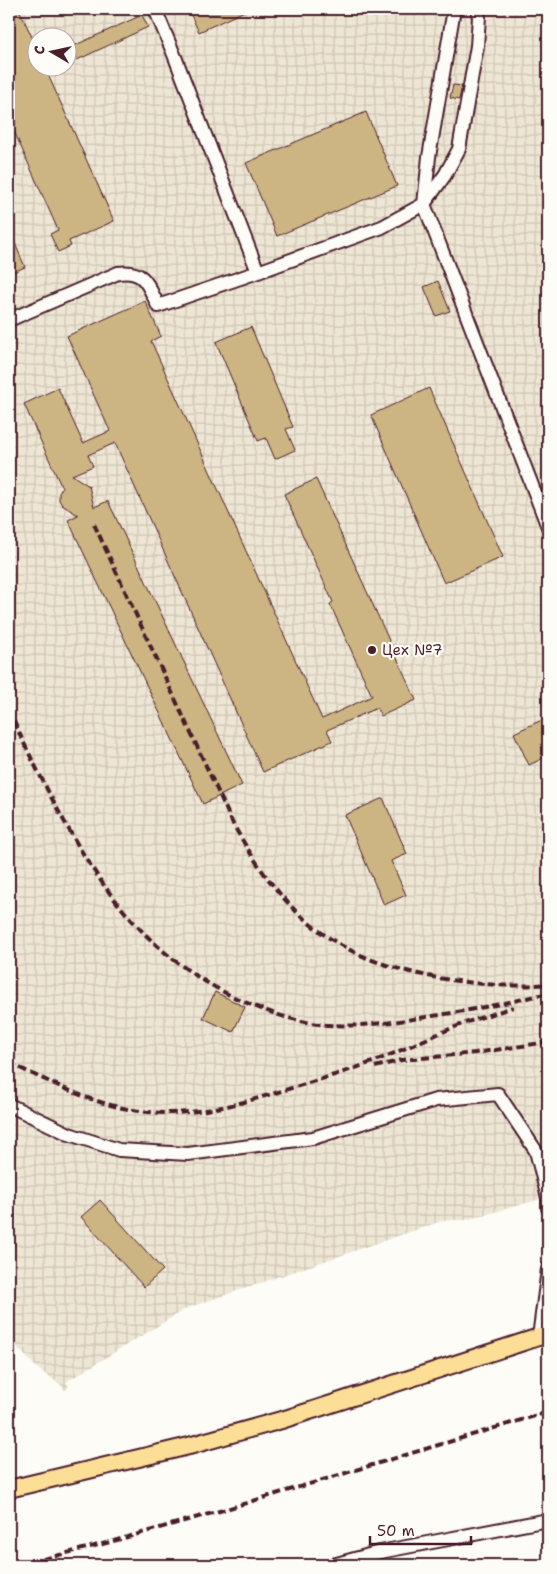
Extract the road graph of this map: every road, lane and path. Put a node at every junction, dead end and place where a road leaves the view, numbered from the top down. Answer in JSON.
{"nodes":[{"id":1,"x":155,"y":9,"type":"edge"},
{"id":2,"x":454,"y":9,"type":"edge"},
{"id":3,"x":476,"y":9,"type":"edge"},
{"id":4,"x":424,"y":204,"type":"junction"},
{"id":5,"x":258,"y":272,"type":"junction"},
{"id":6,"x":9,"y":320,"type":"edge"},
{"id":7,"x":548,"y":527,"type":"edge"},
{"id":8,"x":9,"y":1105,"type":"edge"},
{"id":9,"x":548,"y":1208,"type":"edge"},
{"id":10,"x":548,"y":1269,"type":"edge"},
{"id":11,"x":544,"y":1336,"type":"edge"},
{"id":12,"x":9,"y":1490,"type":"edge"},
{"id":13,"x":548,"y":1520,"type":"edge"},
{"id":14,"x":333,"y":1565,"type":"edge"}],
"edges":[{"from":1,"to":5,"type":"lane"},
{"from":2,"to":4,"type":"lane"},
{"from":3,"to":4,"type":"lane"},
{"from":4,"to":5,"type":"lane"},
{"from":4,"to":7,"type":"lane"},
{"from":5,"to":6,"type":"lane"},
{"from":8,"to":9,"type":"lane"},
{"from":10,"to":11,"type":"lane"},
{"from":11,"to":12,"type":"main road"},
{"from":13,"to":14,"type":"lane"}]}
